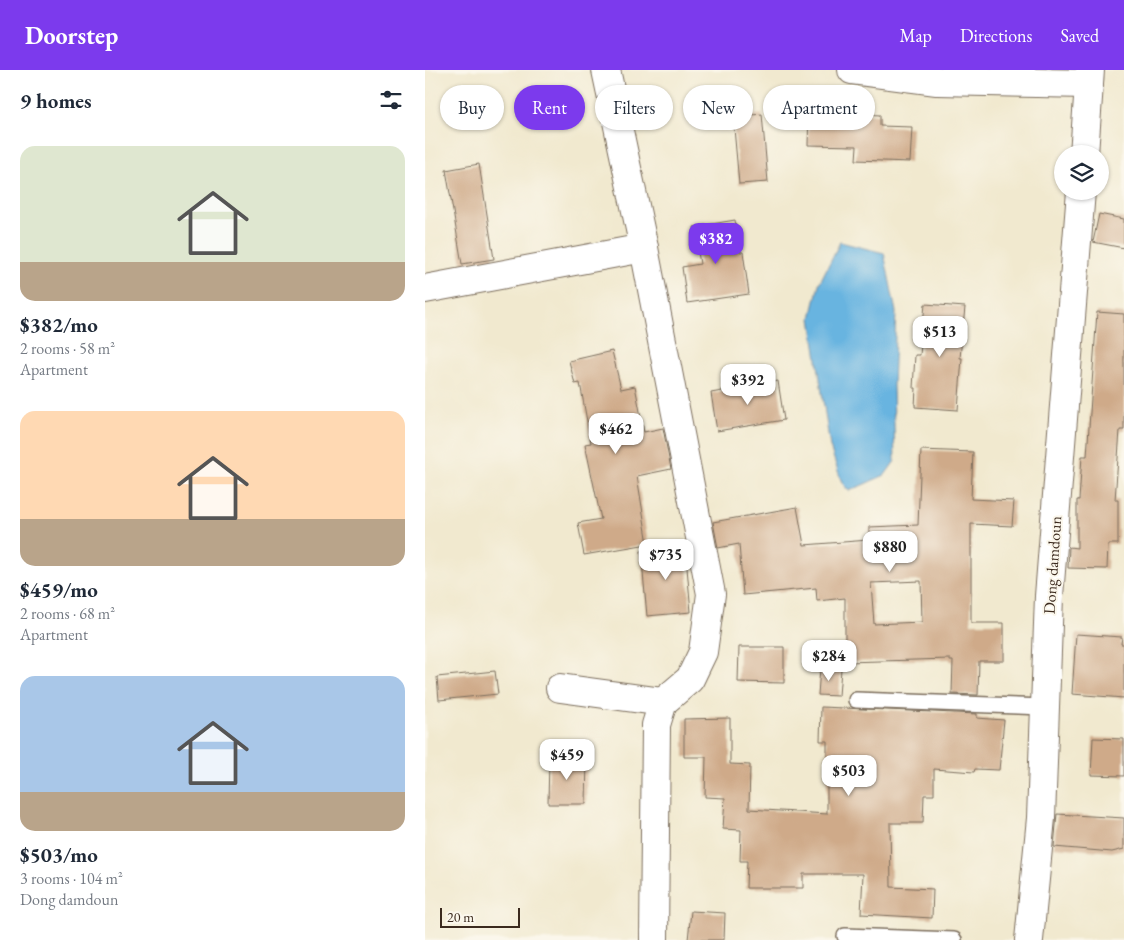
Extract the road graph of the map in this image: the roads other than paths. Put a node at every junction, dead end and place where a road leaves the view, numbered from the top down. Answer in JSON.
{"nodes":[{"id":1,"x":606,"y":70,"type":"edge"},
{"id":2,"x":852,"y":70,"type":"edge"},
{"id":3,"x":1090,"y":77,"type":"edge"},
{"id":4,"x":1085,"y":145,"type":"edge"},
{"id":5,"x":1080,"y":200,"type":"edge"},
{"id":6,"x":644,"y":248,"type":"junction"},
{"id":7,"x":425,"y":289,"type":"edge"},
{"id":8,"x":560,"y":688,"type":"dead end"},
{"id":9,"x":856,"y":700,"type":"dead end"},
{"id":10,"x":663,"y":702,"type":"junction"},
{"id":11,"x":1045,"y":707,"type":"junction"},
{"id":12,"x":845,"y":936,"type":"dead end"},
{"id":13,"x":654,"y":940,"type":"edge"},
{"id":14,"x":954,"y":940,"type":"edge"},
{"id":15,"x":1029,"y":940,"type":"edge"}],
"edges":[{"from":1,"to":6,"type":"street"},
{"from":2,"to":3,"type":"street"},
{"from":3,"to":4,"type":"street"},
{"from":5,"to":11,"type":"street","name":"Dong damdoun"},
{"from":6,"to":7,"type":"street"},
{"from":6,"to":10,"type":"street"},
{"from":8,"to":10,"type":"street"},
{"from":9,"to":11,"type":"lane"},
{"from":10,"to":13,"type":"street"},
{"from":11,"to":15,"type":"street","name":"Dong damdoun"},
{"from":12,"to":14,"type":"lane"}]}
